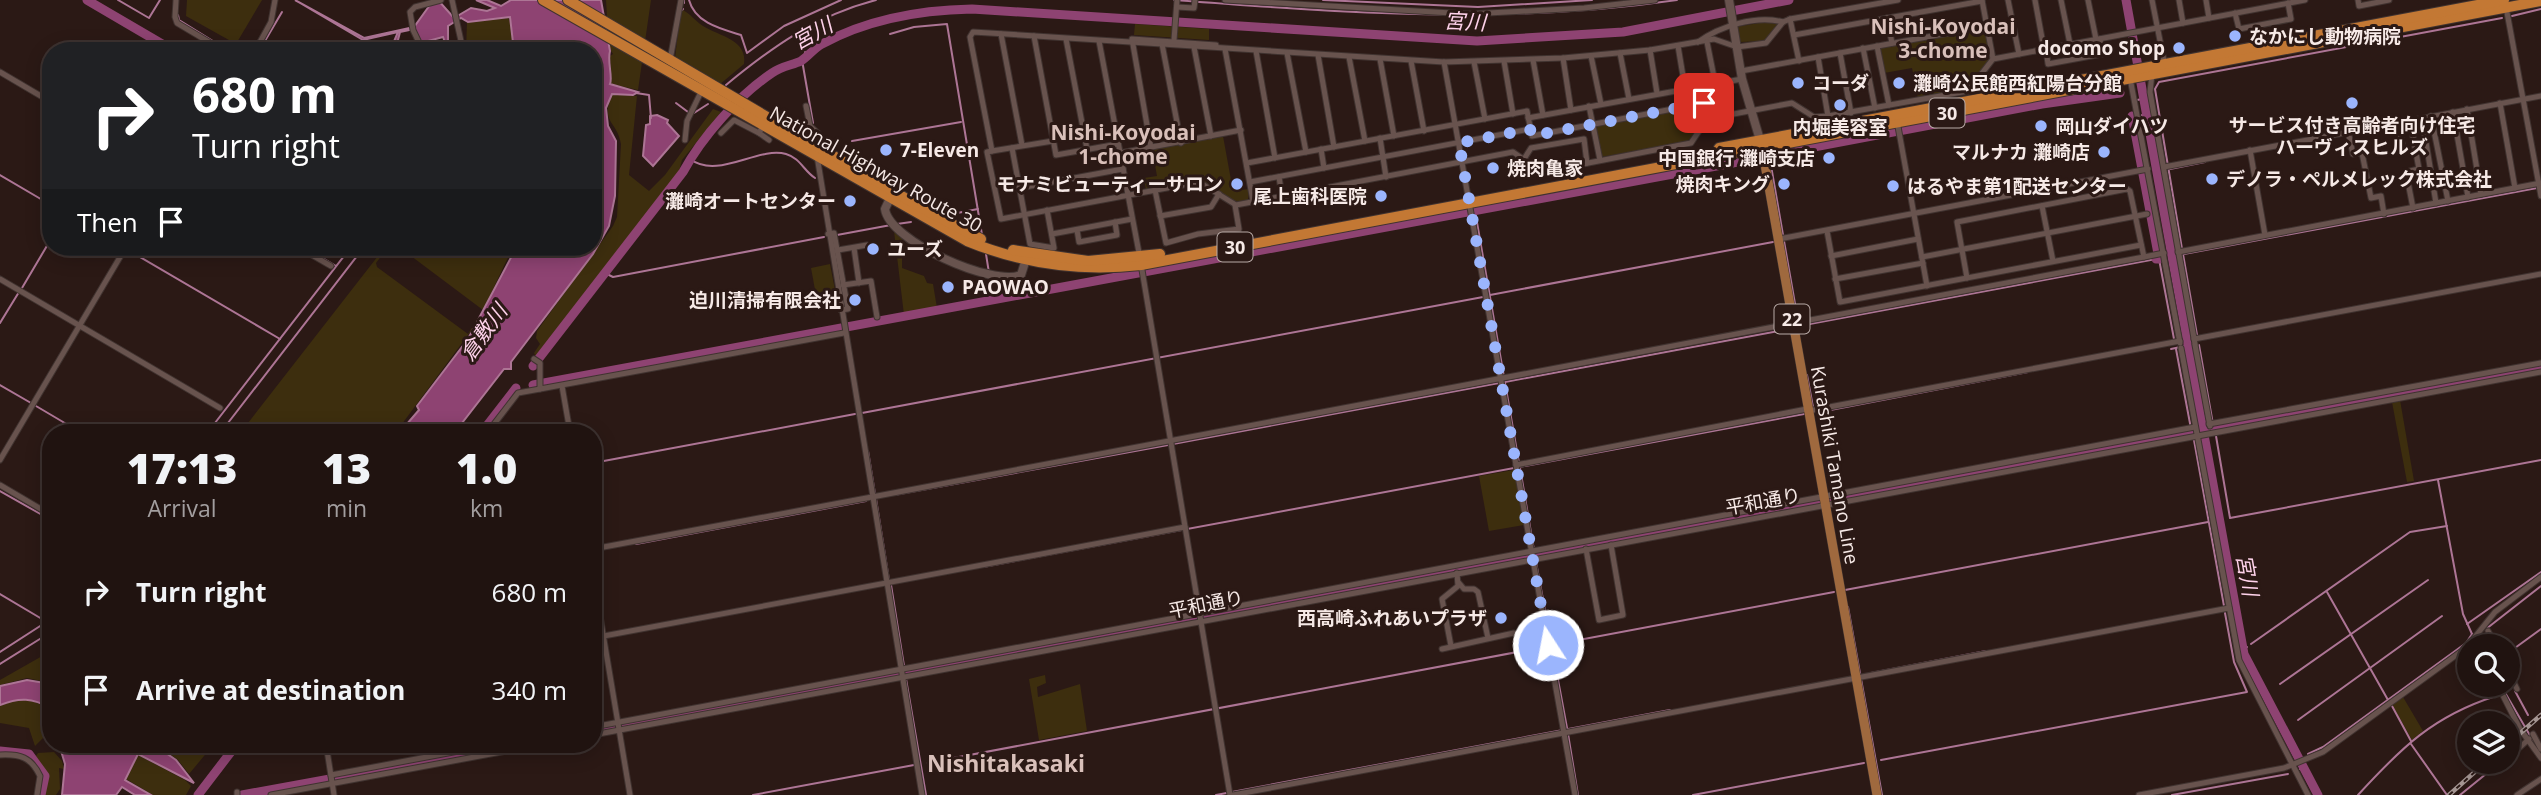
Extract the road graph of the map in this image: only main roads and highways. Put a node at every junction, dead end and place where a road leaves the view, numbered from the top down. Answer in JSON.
{"nodes":[{"id":1,"x":542,"y":0,"type":"edge"},
{"id":2,"x":568,"y":0,"type":"edge"},
{"id":3,"x":2541,"y":1,"type":"edge"},
{"id":4,"x":2505,"y":2,"type":"edge"},
{"id":5,"x":722,"y":97,"type":"junction"},
{"id":6,"x":1761,"y":144,"type":"junction"},
{"id":7,"x":1877,"y":795,"type":"edge"}],
"edges":[{"from":1,"to":5,"type":"highway","name":"National Highway Route 30","number":"30"},
{"from":2,"to":5,"type":"highway","name":"National Highway Route 30","number":"30"},
{"from":3,"to":4,"type":"highway","name":"National Highway Route 30","number":"30"},
{"from":4,"to":6,"type":"highway","name":"National Highway Route 30","number":"30"},
{"from":5,"to":6,"type":"highway","name":"National Highway Route 30","number":"30"},
{"from":6,"to":7,"type":"main road","name":"Kurashiki Tamano Line","number":"22"}]}
